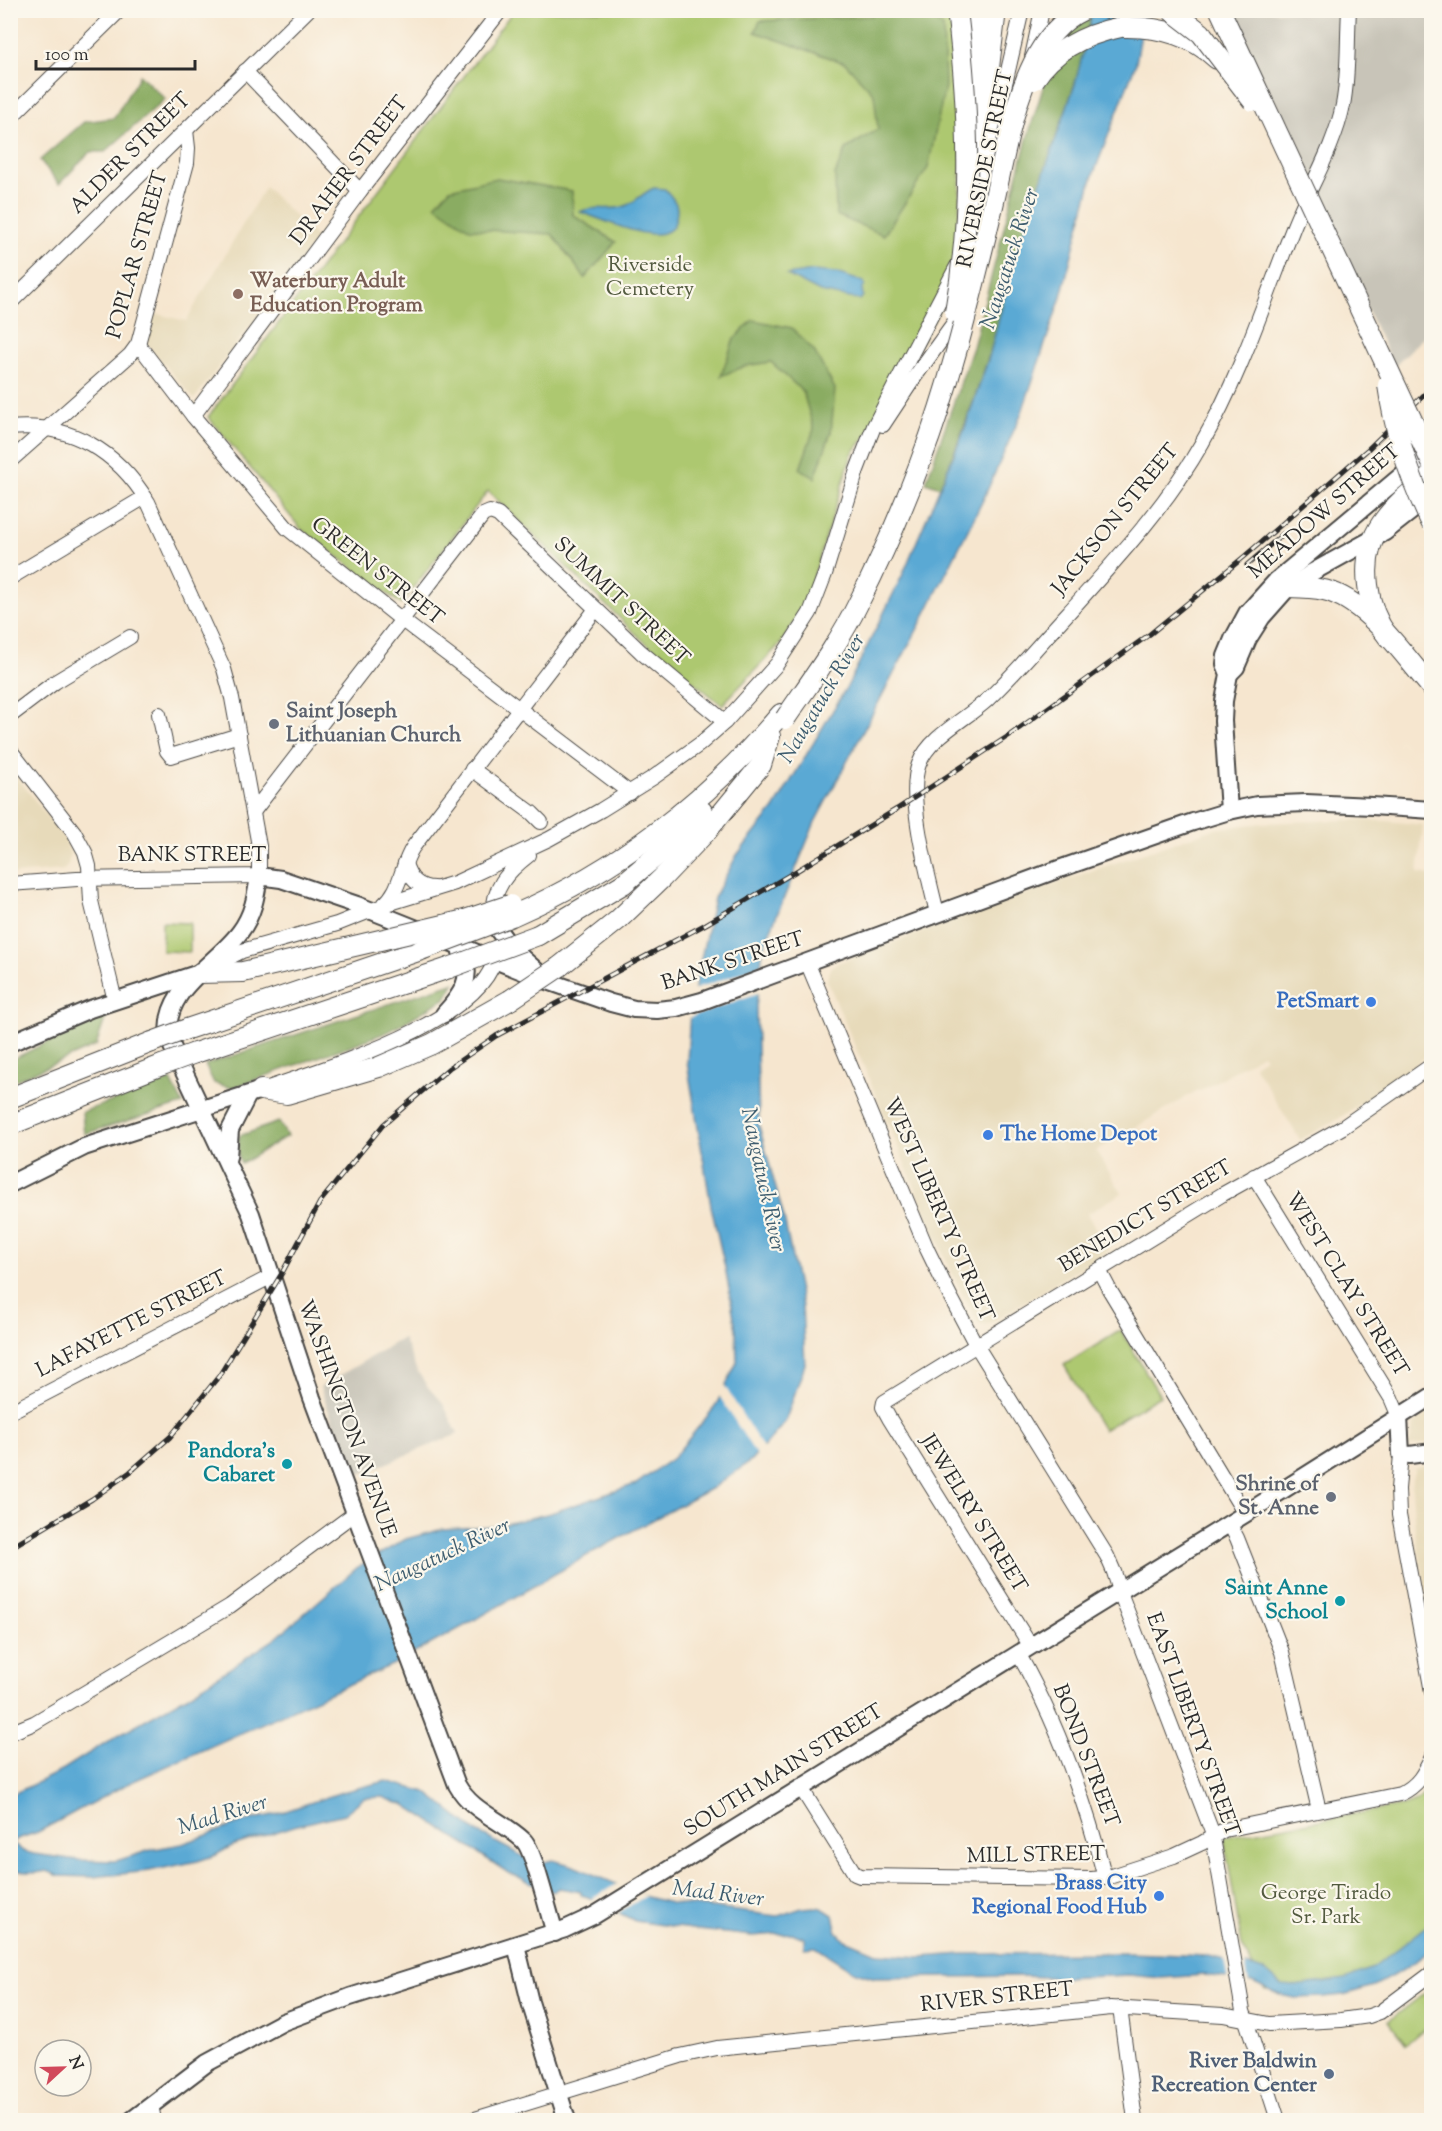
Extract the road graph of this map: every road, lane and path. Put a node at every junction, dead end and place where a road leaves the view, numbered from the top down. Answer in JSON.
{"nodes":[{"id":1,"x":308,"y":10,"type":"edge"},
{"id":2,"x":501,"y":10,"type":"edge"},
{"id":3,"x":955,"y":10,"type":"edge"},
{"id":4,"x":962,"y":10,"type":"edge"},
{"id":5,"x":978,"y":10,"type":"edge"},
{"id":6,"x":996,"y":10,"type":"edge"},
{"id":7,"x":1083,"y":10,"type":"edge"},
{"id":8,"x":1171,"y":10,"type":"edge"},
{"id":9,"x":1220,"y":10,"type":"edge"},
{"id":10,"x":1349,"y":10,"type":"edge"},
{"id":11,"x":1018,"y":11,"type":"edge"},
{"id":12,"x":113,"y":13,"type":"edge"},
{"id":13,"x":1042,"y":13,"type":"edge"},
{"id":14,"x":963,"y":66,"type":"junction"},
{"id":15,"x":245,"y":71,"type":"junction"},
{"id":16,"x":10,"y":118,"type":"edge"},
{"id":17,"x":186,"y":130,"type":"junction"},
{"id":18,"x":1280,"y":139,"type":"junction"},
{"id":19,"x":976,"y":174,"type":"junction"},
{"id":20,"x":360,"y":191,"type":"junction"},
{"id":21,"x":10,"y":303,"type":"edge"},
{"id":22,"x":961,"y":334,"type":"junction"},
{"id":23,"x":138,"y":344,"type":"junction"},
{"id":24,"x":1385,"y":361,"type":"junction"},
{"id":25,"x":193,"y":416,"type":"junction"},
{"id":26,"x":10,"y":428,"type":"edge"},
{"id":27,"x":47,"y":428,"type":"junction"},
{"id":28,"x":867,"y":446,"type":"junction"},
{"id":29,"x":1428,"y":447,"type":"edge"},
{"id":30,"x":10,"y":461,"type":"edge"},
{"id":31,"x":1431,"y":462,"type":"edge"},
{"id":32,"x":1431,"y":474,"type":"edge"},
{"id":33,"x":1431,"y":495,"type":"edge"},
{"id":34,"x":145,"y":497,"type":"junction"},
{"id":35,"x":1431,"y":524,"type":"edge"},
{"id":36,"x":888,"y":537,"type":"junction"},
{"id":37,"x":1371,"y":541,"type":"junction"},
{"id":38,"x":10,"y":578,"type":"edge"},
{"id":39,"x":1290,"y":587,"type":"junction"},
{"id":40,"x":596,"y":609,"type":"junction"},
{"id":41,"x":402,"y":620,"type":"junction"},
{"id":42,"x":130,"y":637,"type":"dead end"},
{"id":43,"x":1388,"y":637,"type":"junction"},
{"id":44,"x":1229,"y":674,"type":"junction"},
{"id":45,"x":1431,"y":688,"type":"edge"},
{"id":46,"x":519,"y":709,"type":"junction"},
{"id":47,"x":159,"y":714,"type":"dead end"},
{"id":48,"x":10,"y":716,"type":"edge"},
{"id":49,"x":725,"y":722,"type":"junction"},
{"id":50,"x":239,"y":735,"type":"junction"},
{"id":51,"x":770,"y":736,"type":"junction"},
{"id":52,"x":10,"y":750,"type":"edge"},
{"id":53,"x":472,"y":770,"type":"junction"},
{"id":54,"x":630,"y":793,"type":"junction"},
{"id":55,"x":1431,"y":810,"type":"edge"},
{"id":56,"x":253,"y":812,"type":"junction"},
{"id":57,"x":1228,"y":812,"type":"junction"},
{"id":58,"x":541,"y":822,"type":"dead end"},
{"id":59,"x":549,"y":839,"type":"junction"},
{"id":60,"x":405,"y":863,"type":"junction"},
{"id":61,"x":259,"y":876,"type":"junction"},
{"id":62,"x":90,"y":879,"type":"junction"},
{"id":63,"x":10,"y":884,"type":"edge"},
{"id":64,"x":439,"y":888,"type":"junction"},
{"id":65,"x":377,"y":909,"type":"junction"},
{"id":66,"x":511,"y":911,"type":"junction"},
{"id":67,"x":937,"y":913,"type":"junction"},
{"id":68,"x":493,"y":923,"type":"junction"},
{"id":69,"x":453,"y":944,"type":"junction"},
{"id":70,"x":495,"y":960,"type":"junction"},
{"id":71,"x":807,"y":962,"type":"junction"},
{"id":72,"x":200,"y":973,"type":"junction"},
{"id":73,"x":555,"y":974,"type":"junction"},
{"id":74,"x":115,"y":1001,"type":"junction"},
{"id":75,"x":444,"y":1014,"type":"junction"},
{"id":76,"x":10,"y":1043,"type":"edge"},
{"id":77,"x":1431,"y":1065,"type":"edge"},
{"id":78,"x":254,"y":1093,"type":"junction"},
{"id":79,"x":10,"y":1098,"type":"edge"},
{"id":80,"x":203,"y":1109,"type":"junction"},
{"id":81,"x":10,"y":1125,"type":"edge"},
{"id":82,"x":230,"y":1167,"type":"junction"},
{"id":83,"x":1254,"y":1176,"type":"junction"},
{"id":84,"x":10,"y":1184,"type":"edge"},
{"id":85,"x":1099,"y":1270,"type":"junction"},
{"id":86,"x":272,"y":1276,"type":"junction"},
{"id":87,"x":976,"y":1345,"type":"junction"},
{"id":88,"x":1431,"y":1396,"type":"edge"},
{"id":89,"x":883,"y":1405,"type":"joint"},
{"id":90,"x":10,"y":1412,"type":"edge"},
{"id":91,"x":1399,"y":1417,"type":"junction"},
{"id":92,"x":1431,"y":1452,"type":"edge"},
{"id":93,"x":1401,"y":1454,"type":"junction"},
{"id":94,"x":355,"y":1513,"type":"junction"},
{"id":95,"x":1245,"y":1514,"type":"junction"},
{"id":96,"x":1229,"y":1523,"type":"junction"},
{"id":97,"x":1120,"y":1590,"type":"junction"},
{"id":98,"x":1024,"y":1649,"type":"junction"},
{"id":99,"x":1431,"y":1692,"type":"edge"},
{"id":100,"x":10,"y":1733,"type":"edge"},
{"id":101,"x":1431,"y":1757,"type":"edge"},
{"id":102,"x":801,"y":1788,"type":"junction"},
{"id":103,"x":1320,"y":1810,"type":"junction"},
{"id":104,"x":1214,"y":1836,"type":"junction"},
{"id":105,"x":1105,"y":1878,"type":"junction"},
{"id":106,"x":555,"y":1933,"type":"junction"},
{"id":107,"x":516,"y":1945,"type":"junction"},
{"id":108,"x":1431,"y":1973,"type":"edge"},
{"id":109,"x":1120,"y":2008,"type":"junction"},
{"id":110,"x":1246,"y":2020,"type":"junction"},
{"id":111,"x":558,"y":2094,"type":"junction"},
{"id":112,"x":152,"y":2113,"type":"edge"},
{"id":113,"x":132,"y":2121,"type":"edge"},
{"id":114,"x":472,"y":2121,"type":"edge"},
{"id":115,"x":567,"y":2121,"type":"edge"},
{"id":116,"x":1135,"y":2121,"type":"edge"},
{"id":117,"x":1278,"y":2121,"type":"edge"}],
"edges":[{"from":1,"to":15,"type":"street","name":"ALDER STREET"},
{"from":2,"to":20,"type":"street","name":"DRAHER STREET"},
{"from":3,"to":14,"type":"highway","bridge":true},
{"from":4,"to":14,"type":"highway","bridge":true},
{"from":5,"to":19,"type":"highway"},
{"from":6,"to":19,"type":"highway"},
{"from":7,"to":22,"type":"highway","bridge":true},
{"from":8,"to":18,"type":"highway","bridge":true},
{"from":9,"to":18,"type":"highway","bridge":true},
{"from":10,"to":67,"type":"street","name":"JACKSON STREET"},
{"from":11,"to":13,"type":"street"},
{"from":11,"to":28,"type":"street","name":"RIVERSIDE STREET"},
{"from":12,"to":16,"type":"street"},
{"from":13,"to":28,"type":"street","name":"RIVERSIDE STREET"},
{"from":14,"to":36,"type":"highway","bridge":true},
{"from":15,"to":17,"type":"street","name":"ALDER STREET"},
{"from":15,"to":20,"type":"street"},
{"from":17,"to":21,"type":"street","name":"ALDER STREET"},
{"from":17,"to":23,"type":"street","name":"POPLAR STREET"},
{"from":18,"to":24,"type":"highway","bridge":true},
{"from":18,"to":31,"type":"highway","bridge":true},
{"from":18,"to":36,"type":"highway","bridge":true},
{"from":19,"to":22,"type":"highway","bridge":true},
{"from":20,"to":25,"type":"street","name":"DRAHER STREET"},
{"from":22,"to":51,"type":"highway","bridge":true},
{"from":23,"to":25,"type":"street","name":"GREEN STREET"},
{"from":23,"to":27,"type":"street","name":"POPLAR STREET"},
{"from":24,"to":29,"type":"highway","bridge":true},
{"from":24,"to":35,"type":"highway","bridge":true},
{"from":25,"to":41,"type":"street","name":"GREEN STREET"},
{"from":26,"to":27,"type":"street"},
{"from":27,"to":30,"type":"street","name":"POPLAR STREET"},
{"from":27,"to":34,"type":"street"},
{"from":28,"to":49,"type":"street","name":"RIVERSIDE STREET"},
{"from":29,"to":31,"type":"highway","bridge":true},
{"from":29,"to":44,"type":"main road","name":"MEADOW STREET"},
{"from":32,"to":37,"type":"highway"},
{"from":33,"to":37,"type":"main road","name":"MEADOW STREET"},
{"from":34,"to":38,"type":"street"},
{"from":34,"to":50,"type":"street"},
{"from":36,"to":66,"type":"highway","bridge":true},
{"from":37,"to":39,"type":"main road","name":"MEADOW STREET"},
{"from":37,"to":43,"type":"highway"},
{"from":39,"to":43,"type":"highway"},
{"from":39,"to":44,"type":"main road","name":"MEADOW STREET"},
{"from":40,"to":41,"type":"street","name":"SUMMIT STREET"},
{"from":40,"to":46,"type":"street"},
{"from":40,"to":49,"type":"street","name":"SUMMIT STREET"},
{"from":41,"to":46,"type":"street","name":"GREEN STREET"},
{"from":41,"to":56,"type":"street"},
{"from":42,"to":48,"type":"street"},
{"from":43,"to":45,"type":"highway"},
{"from":44,"to":57,"type":"main road","name":"MEADOW STREET"},
{"from":46,"to":53,"type":"street"},
{"from":46,"to":54,"type":"street","name":"GREEN STREET"},
{"from":47,"to":50,"type":"street"},
{"from":49,"to":54,"type":"street","name":"RIVERSIDE STREET"},
{"from":50,"to":56,"type":"street"},
{"from":51,"to":73,"type":"highway"},
{"from":51,"to":81,"type":"highway","bridge":true},
{"from":52,"to":62,"type":"street"},
{"from":53,"to":58,"type":"street"},
{"from":53,"to":60,"type":"street"},
{"from":54,"to":59,"type":"street","name":"RIVERSIDE STREET"},
{"from":55,"to":57,"type":"main road","name":"BANK STREET"},
{"from":56,"to":61,"type":"street"},
{"from":57,"to":67,"type":"main road","name":"BANK STREET"},
{"from":59,"to":64,"type":"street","name":"RIVERSIDE STREET"},
{"from":59,"to":68,"type":"street","name":"RIVERSIDE STREET"},
{"from":60,"to":64,"type":"street"},
{"from":60,"to":65,"type":"street"},
{"from":61,"to":62,"type":"street","name":"BANK STREET"},
{"from":61,"to":65,"type":"main road","name":"BANK STREET"},
{"from":61,"to":72,"type":"main road","name":"WASHINGTON AVENUE"},
{"from":62,"to":63,"type":"street","name":"BANK STREET"},
{"from":62,"to":74,"type":"street"},
{"from":64,"to":65,"type":"street","name":"RIVERSIDE STREET"},
{"from":65,"to":69,"type":"main road","name":"BANK STREET"},
{"from":65,"to":72,"type":"street","name":"RIVERSIDE STREET"},
{"from":66,"to":72,"type":"highway","bridge":true},
{"from":66,"to":79,"type":"highway","bridge":true},
{"from":67,"to":71,"type":"main road","name":"BANK STREET"},
{"from":68,"to":70,"type":"street","name":"RIVERSIDE STREET"},
{"from":68,"to":73,"type":"main road"},
{"from":69,"to":70,"type":"main road","name":"BANK STREET"},
{"from":69,"to":75,"type":"main road"},
{"from":70,"to":73,"type":"main road","name":"BANK STREET"},
{"from":70,"to":75,"type":"street"},
{"from":71,"to":73,"type":"main road","name":"BANK STREET"},
{"from":71,"to":87,"type":"street","name":"WEST LIBERTY STREET"},
{"from":72,"to":74,"type":"main road"},
{"from":72,"to":80,"type":"main road","name":"WASHINGTON AVENUE"},
{"from":73,"to":78,"type":"highway","bridge":true},
{"from":74,"to":76,"type":"main road"},
{"from":75,"to":78,"type":"street"},
{"from":77,"to":83,"type":"street","name":"BENEDICT STREET"},
{"from":78,"to":80,"type":"main road"},
{"from":78,"to":82,"type":"main road"},
{"from":80,"to":82,"type":"main road","name":"WASHINGTON AVENUE"},
{"from":80,"to":84,"type":"main road"},
{"from":82,"to":86,"type":"main road","name":"WASHINGTON AVENUE"},
{"from":83,"to":85,"type":"street","name":"BENEDICT STREET"},
{"from":83,"to":91,"type":"street","name":"WEST CLAY STREET"},
{"from":85,"to":87,"type":"street","name":"BENEDICT STREET"},
{"from":85,"to":95,"type":"street"},
{"from":86,"to":90,"type":"street","name":"LAFAYETTE STREET"},
{"from":86,"to":94,"type":"main road","name":"WASHINGTON AVENUE"},
{"from":87,"to":89,"type":"street","name":"BENEDICT STREET"},
{"from":87,"to":97,"type":"street","name":"WEST LIBERTY STREET"},
{"from":88,"to":91,"type":"main road","name":"SOUTH MAIN STREET"},
{"from":89,"to":98,"type":"street","name":"JEWELRY STREET"},
{"from":91,"to":93,"type":"main road"},
{"from":91,"to":95,"type":"main road","name":"SOUTH MAIN STREET"},
{"from":92,"to":93,"type":"main road"},
{"from":93,"to":99,"type":"street"},
{"from":94,"to":100,"type":"street"},
{"from":94,"to":106,"type":"main road","name":"WASHINGTON AVENUE"},
{"from":95,"to":96,"type":"main road","name":"SOUTH MAIN STREET"},
{"from":96,"to":97,"type":"main road","name":"SOUTH MAIN STREET"},
{"from":96,"to":103,"type":"street"},
{"from":97,"to":98,"type":"main road","name":"SOUTH MAIN STREET"},
{"from":97,"to":104,"type":"street","name":"EAST LIBERTY STREET"},
{"from":98,"to":102,"type":"main road","name":"SOUTH MAIN STREET"},
{"from":98,"to":105,"type":"street","name":"BOND STREET"},
{"from":101,"to":103,"type":"street","name":"MILL STREET"},
{"from":102,"to":105,"type":"street","name":"MILL STREET"},
{"from":102,"to":106,"type":"main road","name":"SOUTH MAIN STREET"},
{"from":103,"to":104,"type":"street","name":"MILL STREET"},
{"from":104,"to":105,"type":"street","name":"MILL STREET"},
{"from":104,"to":110,"type":"street","name":"EAST LIBERTY STREET"},
{"from":106,"to":107,"type":"main road","name":"SOUTH MAIN STREET"},
{"from":107,"to":111,"type":"main road"},
{"from":107,"to":112,"type":"main road","name":"SOUTH MAIN STREET"},
{"from":108,"to":110,"type":"street","name":"RIVER STREET"},
{"from":109,"to":110,"type":"street","name":"RIVER STREET"},
{"from":109,"to":111,"type":"street","name":"RIVER STREET"},
{"from":109,"to":116,"type":"street"},
{"from":110,"to":117,"type":"street","name":"EAST LIBERTY STREET"},
{"from":111,"to":114,"type":"street","name":"RIVER STREET"},
{"from":111,"to":115,"type":"main road"},
{"from":112,"to":113,"type":"main road","name":"SOUTH MAIN STREET"}]}
